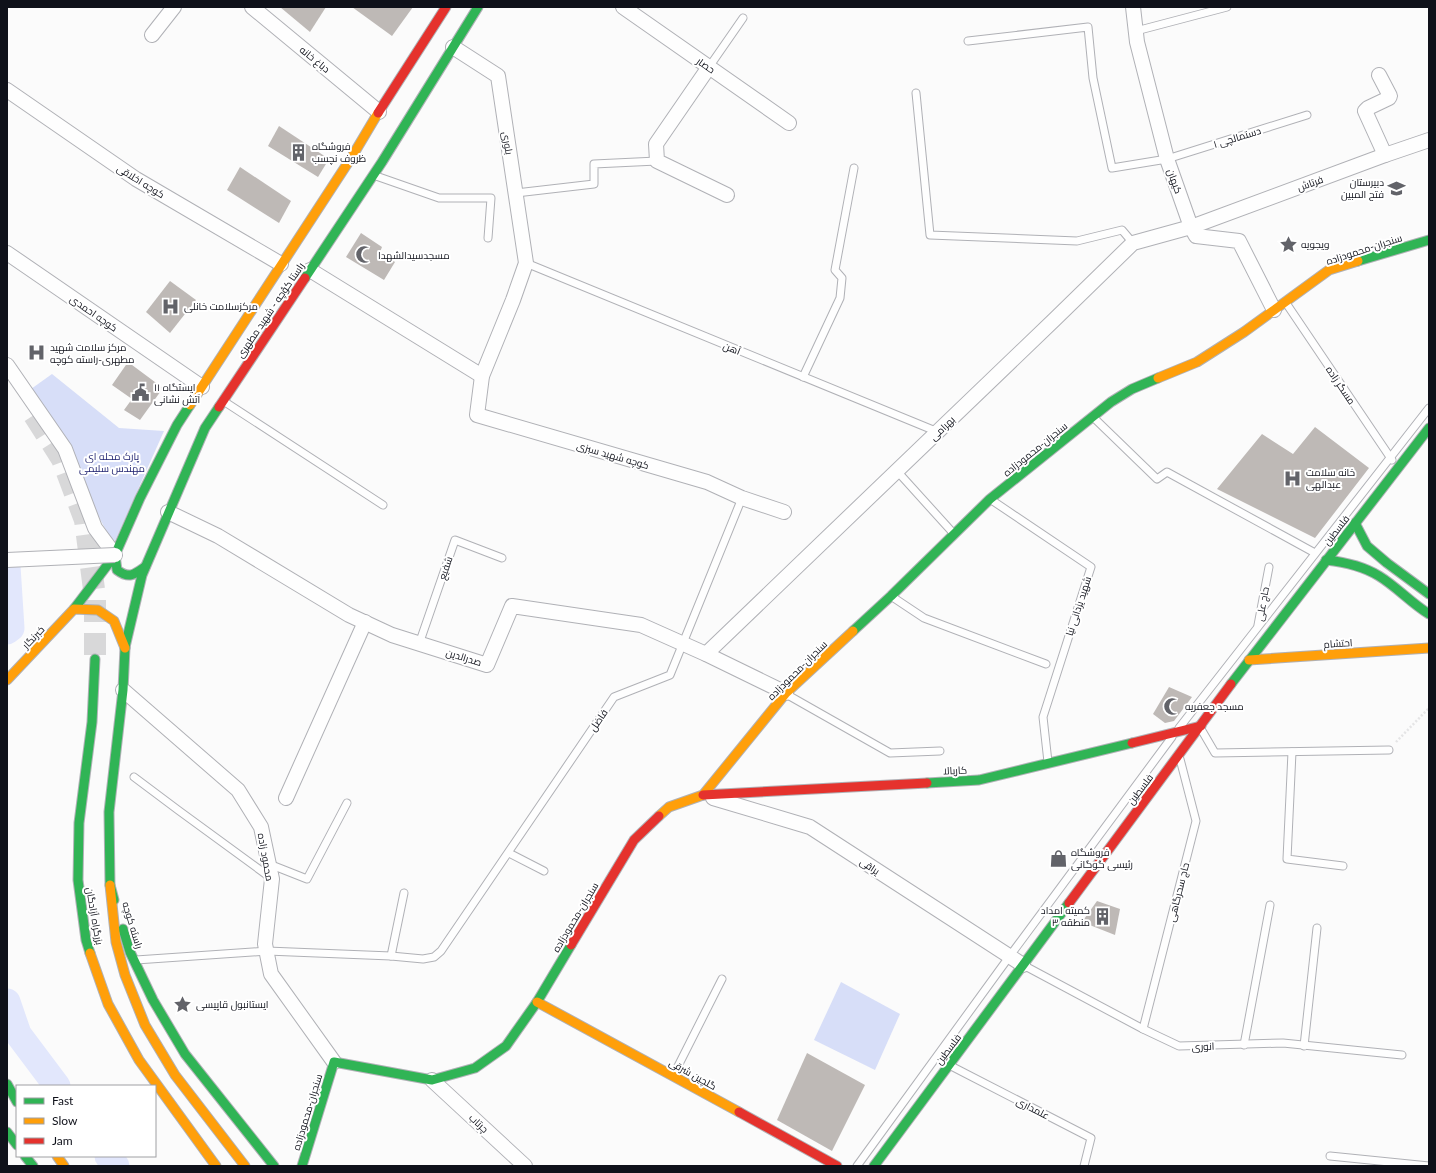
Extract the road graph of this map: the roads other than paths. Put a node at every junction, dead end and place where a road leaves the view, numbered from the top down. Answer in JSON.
{"nodes":[{"id":1,"x":174,"y":7,"type":"edge"},
{"id":2,"x":252,"y":7,"type":"edge"},
{"id":3,"x":446,"y":7,"type":"edge"},
{"id":4,"x":478,"y":7,"type":"edge"},
{"id":5,"x":623,"y":7,"type":"edge"},
{"id":6,"x":1133,"y":7,"type":"edge"},
{"id":7,"x":1226,"y":7,"type":"edge"},
{"id":8,"x":743,"y":18,"type":"dead end"},
{"id":9,"x":1136,"y":31,"type":"junction"},
{"id":10,"x":152,"y":35,"type":"dead end"},
{"id":11,"x":968,"y":41,"type":"dead end"},
{"id":12,"x":453,"y":47,"type":"junction"},
{"id":13,"x":709,"y":67,"type":"junction"},
{"id":14,"x":1379,"y":76,"type":"dead end"},
{"id":15,"x":7,"y":90,"type":"edge"},
{"id":16,"x":916,"y":93,"type":"dead end"},
{"id":17,"x":379,"y":112,"type":"junction"},
{"id":18,"x":1307,"y":115,"type":"dead end"},
{"id":19,"x":789,"y":122,"type":"dead end"},
{"id":20,"x":1429,"y":140,"type":"edge"},
{"id":21,"x":1385,"y":155,"type":"junction"},
{"id":22,"x":1167,"y":158,"type":"junction"},
{"id":23,"x":657,"y":161,"type":"junction"},
{"id":24,"x":854,"y":168,"type":"dead end"},
{"id":25,"x":374,"y":175,"type":"junction"},
{"id":26,"x":516,"y":193,"type":"junction"},
{"id":27,"x":727,"y":195,"type":"dead end"},
{"id":28,"x":1191,"y":227,"type":"junction"},
{"id":29,"x":488,"y":238,"type":"dead end"},
{"id":30,"x":1429,"y":240,"type":"edge"},
{"id":31,"x":1133,"y":243,"type":"junction"},
{"id":32,"x":7,"y":253,"type":"edge"},
{"id":33,"x":526,"y":263,"type":"junction"},
{"id":34,"x":281,"y":264,"type":"junction"},
{"id":35,"x":310,"y":270,"type":"junction"},
{"id":36,"x":1280,"y":306,"type":"junction"},
{"id":37,"x":7,"y":365,"type":"edge"},
{"id":38,"x":482,"y":376,"type":"junction"},
{"id":39,"x":803,"y":377,"type":"junction"},
{"id":40,"x":202,"y":387,"type":"junction"},
{"id":41,"x":223,"y":401,"type":"junction"},
{"id":42,"x":1429,"y":408,"type":"edge"},
{"id":43,"x":1092,"y":417,"type":"junction"},
{"id":44,"x":1429,"y":428,"type":"edge"},
{"id":45,"x":938,"y":432,"type":"junction"},
{"id":46,"x":1390,"y":457,"type":"junction"},
{"id":47,"x":1397,"y":468,"type":"junction"},
{"id":48,"x":897,"y":471,"type":"junction"},
{"id":49,"x":742,"y":498,"type":"junction"},
{"id":50,"x":990,"y":499,"type":"junction"},
{"id":51,"x":383,"y":505,"type":"dead end"},
{"id":52,"x":164,"y":511,"type":"junction"},
{"id":53,"x":784,"y":512,"type":"dead end"},
{"id":54,"x":1355,"y":523,"type":"junction"},
{"id":55,"x":954,"y":534,"type":"junction"},
{"id":56,"x":1315,"y":553,"type":"junction"},
{"id":57,"x":115,"y":555,"type":"junction"},
{"id":58,"x":502,"y":558,"type":"dead end"},
{"id":59,"x":7,"y":560,"type":"edge"},
{"id":60,"x":1326,"y":560,"type":"junction"},
{"id":61,"x":145,"y":567,"type":"junction"},
{"id":62,"x":1269,"y":567,"type":"dead end"},
{"id":63,"x":1429,"y":594,"type":"edge"},
{"id":64,"x":891,"y":596,"type":"junction"},
{"id":65,"x":74,"y":609,"type":"junction"},
{"id":66,"x":1429,"y":614,"type":"edge"},
{"id":67,"x":365,"y":622,"type":"junction"},
{"id":68,"x":1258,"y":627,"type":"junction"},
{"id":69,"x":1265,"y":640,"type":"junction"},
{"id":70,"x":419,"y":644,"type":"junction"},
{"id":71,"x":683,"y":644,"type":"junction"},
{"id":72,"x":125,"y":647,"type":"junction"},
{"id":73,"x":1429,"y":648,"type":"edge"},
{"id":74,"x":706,"y":654,"type":"junction"},
{"id":75,"x":95,"y":659,"type":"tunnel mouth"},
{"id":76,"x":1249,"y":660,"type":"junction"},
{"id":77,"x":1046,"y":664,"type":"dead end"},
{"id":78,"x":7,"y":680,"type":"edge"},
{"id":79,"x":122,"y":690,"type":"junction"},
{"id":80,"x":786,"y":693,"type":"junction"},
{"id":81,"x":1200,"y":726,"type":"junction"},
{"id":82,"x":1176,"y":732,"type":"junction"},
{"id":83,"x":1388,"y":750,"type":"road end"},
{"id":84,"x":940,"y":751,"type":"dead end"},
{"id":85,"x":1292,"y":752,"type":"junction"},
{"id":86,"x":1179,"y":755,"type":"junction"},
{"id":87,"x":1048,"y":763,"type":"junction"},
{"id":88,"x":134,"y":777,"type":"dead end"},
{"id":89,"x":703,"y":795,"type":"junction"},
{"id":90,"x":286,"y":798,"type":"dead end"},
{"id":91,"x":347,"y":803,"type":"dead end"},
{"id":92,"x":509,"y":853,"type":"junction"},
{"id":93,"x":269,"y":864,"type":"junction"},
{"id":94,"x":1343,"y":866,"type":"dead end"},
{"id":95,"x":544,"y":871,"type":"dead end"},
{"id":96,"x":272,"y":878,"type":"junction"},
{"id":97,"x":110,"y":884,"type":"junction"},
{"id":98,"x":404,"y":893,"type":"dead end"},
{"id":99,"x":1270,"y":905,"type":"dead end"},
{"id":100,"x":1317,"y":928,"type":"dead end"},
{"id":101,"x":267,"y":951,"type":"junction"},
{"id":102,"x":391,"y":956,"type":"junction"},
{"id":103,"x":1009,"y":957,"type":"junction"},
{"id":104,"x":134,"y":960,"type":"junction"},
{"id":105,"x":1024,"y":965,"type":"junction"},
{"id":106,"x":722,"y":978,"type":"dead end"},
{"id":107,"x":537,"y":1002,"type":"junction"},
{"id":108,"x":1143,"y":1029,"type":"junction"},
{"id":109,"x":1244,"y":1045,"type":"junction"},
{"id":110,"x":1304,"y":1046,"type":"junction"},
{"id":111,"x":1402,"y":1055,"type":"dead end"},
{"id":112,"x":334,"y":1062,"type":"junction"},
{"id":113,"x":949,"y":1065,"type":"junction"},
{"id":114,"x":673,"y":1076,"type":"junction"},
{"id":115,"x":432,"y":1080,"type":"junction"},
{"id":116,"x":7,"y":1084,"type":"edge"},
{"id":117,"x":16,"y":1100,"type":"edge"},
{"id":118,"x":7,"y":1132,"type":"edge"},
{"id":119,"x":16,"y":1144,"type":"edge"},
{"id":120,"x":1330,"y":1156,"type":"dead end"},
{"id":121,"x":26,"y":1157,"type":"edge"},
{"id":122,"x":58,"y":1157,"type":"edge"},
{"id":123,"x":33,"y":1166,"type":"edge"},
{"id":124,"x":64,"y":1166,"type":"edge"},
{"id":125,"x":216,"y":1166,"type":"edge"},
{"id":126,"x":245,"y":1166,"type":"edge"},
{"id":127,"x":274,"y":1166,"type":"edge"},
{"id":128,"x":302,"y":1166,"type":"edge"},
{"id":129,"x":525,"y":1166,"type":"edge"},
{"id":130,"x":837,"y":1166,"type":"edge"},
{"id":131,"x":857,"y":1166,"type":"edge"},
{"id":132,"x":874,"y":1166,"type":"edge"},
{"id":133,"x":1084,"y":1166,"type":"edge"},
{"id":134,"x":1429,"y":1166,"type":"edge"}],
"edges":[{"from":1,"to":10,"type":"street"},
{"from":2,"to":17,"type":"street","name":"دباغ خانه"},
{"from":3,"to":17,"type":"main road","name":"راستا کؤچه - شهید مطهری"},
{"from":4,"to":12,"type":"main road","name":"راستا کؤچه - شهید مطهری"},
{"from":5,"to":13,"type":"street","name":"حصار"},
{"from":6,"to":9,"type":"street","name":"کیهان"},
{"from":7,"to":9,"type":"lane"},
{"from":8,"to":13,"type":"lane"},
{"from":9,"to":22,"type":"street","name":"کیهان"},
{"from":11,"to":22,"type":"lane","name":"دستمالچی ۱"},
{"from":12,"to":25,"type":"main road","name":"راستا کؤچه - شهید مطهری"},
{"from":12,"to":26,"type":"street","name":"بلوری"},
{"from":13,"to":19,"type":"street","name":"حصار"},
{"from":13,"to":23,"type":"street"},
{"from":14,"to":21,"type":"street"},
{"from":15,"to":34,"type":"street","name":"کوچه اخلاقی"},
{"from":16,"to":31,"type":"lane"},
{"from":17,"to":34,"type":"main road","name":"راستا کؤچه - شهید مطهری"},
{"from":18,"to":22,"type":"lane","name":"دستمالچی ۱"},
{"from":20,"to":21,"type":"street","name":"فرتاش"},
{"from":21,"to":28,"type":"street","name":"فرتاش"},
{"from":22,"to":28,"type":"street","name":"کیهان"},
{"from":23,"to":26,"type":"lane"},
{"from":23,"to":27,"type":"street"},
{"from":24,"to":39,"type":"lane"},
{"from":25,"to":29,"type":"lane"},
{"from":25,"to":35,"type":"main road","name":"راستا کؤچه - شهید مطهری"},
{"from":26,"to":33,"type":"street","name":"بلوری"},
{"from":28,"to":31,"type":"street","name":"بهرامی"},
{"from":28,"to":36,"type":"street"},
{"from":30,"to":36,"type":"main road","name":"سنجران-محمودزاده"},
{"from":31,"to":45,"type":"street","name":"بهرامی"},
{"from":32,"to":40,"type":"street","name":"کوچه احمدی"},
{"from":33,"to":38,"type":"street","name":"کوچه شهید سبزی"},
{"from":33,"to":39,"type":"lane","name":"آهن"},
{"from":34,"to":40,"type":"main road","name":"راستا کؤچه - شهید مطهری"},
{"from":35,"to":38,"type":"street"},
{"from":35,"to":41,"type":"main road","name":"راستا کؤچه - شهید مطهری"},
{"from":36,"to":43,"type":"main road","name":"سنجران-محمودزاده"},
{"from":36,"to":46,"type":"lane","name":"مسگر زاده"},
{"from":37,"to":57,"type":"street"},
{"from":38,"to":49,"type":"street","name":"کوچه شهید سبزی"},
{"from":39,"to":45,"type":"lane","name":"آهن"},
{"from":40,"to":57,"type":"main road","name":"راستا کؤچه - شهید مطهری"},
{"from":41,"to":51,"type":"lane"},
{"from":41,"to":52,"type":"main road","name":"راستا کؤچه - شهید مطهری"},
{"from":42,"to":46,"type":"lane"},
{"from":43,"to":50,"type":"main road","name":"سنجران-محمودزاده"},
{"from":43,"to":56,"type":"lane"},
{"from":44,"to":47,"type":"main road","name":"فلسطین"},
{"from":45,"to":48,"type":"street","name":"بهرامی"},
{"from":46,"to":47,"type":"lane","name":"مسگر زاده"},
{"from":46,"to":56,"type":"lane"},
{"from":47,"to":54,"type":"main road","name":"فلسطین"},
{"from":48,"to":55,"type":"lane"},
{"from":48,"to":74,"type":"street","name":"بهرامی"},
{"from":49,"to":53,"type":"street","name":"کوچه شهید سبزی"},
{"from":49,"to":71,"type":"lane","name":"فاضل"},
{"from":50,"to":55,"type":"main road","name":"سنجران-محمودزاده"},
{"from":50,"to":87,"type":"lane","name":"شهید یزدانی نیا"},
{"from":52,"to":61,"type":"main road","name":"راستا کؤچه - شهید مطهری"},
{"from":52,"to":67,"type":"street","name":"صدرالدین"},
{"from":54,"to":60,"type":"main road","name":"فلسطین"},
{"from":54,"to":63,"type":"main road"},
{"from":55,"to":64,"type":"main road","name":"سنجران-محمودزاده"},
{"from":56,"to":68,"type":"lane"},
{"from":57,"to":59,"type":"street","bridge":true},
{"from":57,"to":61,"type":"main road"},
{"from":57,"to":65,"type":"main road","name":"خبرنگار"},
{"from":58,"to":70,"type":"lane","name":"شفیع"},
{"from":60,"to":66,"type":"main road"},
{"from":60,"to":69,"type":"main road","name":"فلسطین"},
{"from":61,"to":72,"type":"main road","name":"راستا کؤچه - شهید مطهری"},
{"from":62,"to":68,"type":"lane","name":"حاج علی"},
{"from":64,"to":77,"type":"lane"},
{"from":64,"to":80,"type":"main road","name":"سنجران-محمودزاده"},
{"from":65,"to":72,"type":"main road"},
{"from":65,"to":78,"type":"main road","name":"خبرنگار"},
{"from":67,"to":70,"type":"street","name":"صدرالدین"},
{"from":67,"to":90,"type":"street"},
{"from":68,"to":69,"type":"lane","name":"حاج علی"},
{"from":68,"to":82,"type":"lane"},
{"from":69,"to":76,"type":"main road","name":"فلسطین"},
{"from":70,"to":71,"type":"street","name":"صدرالدین"},
{"from":71,"to":74,"type":"street","name":"صدرالدین"},
{"from":71,"to":92,"type":"lane","name":"فاضل"},
{"from":72,"to":79,"type":"main road","name":"راسته کوچه"},
{"from":73,"to":76,"type":"main road","name":"احتشام"},
{"from":74,"to":80,"type":"street","name":"صدرالدین"},
{"from":75,"to":125,"type":"main road","name":"بزرگراه آزادگان"},
{"from":76,"to":81,"type":"main road","name":"فلسطین"},
{"from":79,"to":93,"type":"street","name":"محمود زاده"},
{"from":79,"to":97,"type":"main road","name":"راسته کوچه"},
{"from":80,"to":84,"type":"lane"},
{"from":80,"to":89,"type":"main road","name":"سنجران-محمودزاده"},
{"from":81,"to":82,"type":"main road","name":"کاربالا"},
{"from":81,"to":85,"type":"lane"},
{"from":81,"to":86,"type":"main road","name":"فلسطین"},
{"from":82,"to":87,"type":"main road","name":"کاربالا"},
{"from":82,"to":103,"type":"lane"},
{"from":83,"to":85,"type":"lane"},
{"from":85,"to":94,"type":"lane"},
{"from":86,"to":105,"type":"main road","name":"فلسطین"},
{"from":86,"to":108,"type":"lane","name":"حاج سحرگاهی"},
{"from":87,"to":89,"type":"main road","name":"کاربالا"},
{"from":88,"to":96,"type":"lane"},
{"from":89,"to":103,"type":"street","name":"یراقی"},
{"from":89,"to":107,"type":"main road","name":"سنجران-محمودزاده"},
{"from":91,"to":93,"type":"lane"},
{"from":92,"to":95,"type":"lane"},
{"from":92,"to":102,"type":"lane","name":"فاضل"},
{"from":93,"to":96,"type":"street","name":"محمود زاده"},
{"from":96,"to":101,"type":"street","name":"محمود زاده"},
{"from":97,"to":104,"type":"main road","name":"راسته کوچه"},
{"from":97,"to":126,"type":"main road"},
{"from":98,"to":102,"type":"lane"},
{"from":99,"to":109,"type":"lane"},
{"from":100,"to":110,"type":"lane"},
{"from":101,"to":102,"type":"lane"},
{"from":101,"to":104,"type":"lane"},
{"from":101,"to":112,"type":"street","name":"محمود زاده"},
{"from":103,"to":105,"type":"street","name":"یراقی"},
{"from":103,"to":131,"type":"lane"},
{"from":104,"to":127,"type":"main road","name":"راسته کوچه"},
{"from":105,"to":108,"type":"lane","name":"انوری"},
{"from":105,"to":113,"type":"main road","name":"فلسطین"},
{"from":106,"to":114,"type":"lane"},
{"from":107,"to":114,"type":"main road","name":"گلچین شرقی"},
{"from":107,"to":115,"type":"main road","name":"سنجران-محمودزاده"},
{"from":108,"to":109,"type":"lane","name":"انوری"},
{"from":109,"to":110,"type":"lane","name":"انوری"},
{"from":110,"to":111,"type":"lane","name":"انوری"},
{"from":112,"to":115,"type":"main road","name":"سنجران-محمودزاده"},
{"from":112,"to":128,"type":"main road","name":"سنجران-محمودزاده"},
{"from":113,"to":132,"type":"main road","name":"فلسطین"},
{"from":113,"to":133,"type":"lane","name":"علمداری"},
{"from":114,"to":130,"type":"main road","name":"گلچین شرقی"},
{"from":115,"to":129,"type":"street","name":"چرتاب"},
{"from":116,"to":117,"type":"main road"},
{"from":118,"to":119,"type":"main road"},
{"from":120,"to":134,"type":"lane"},
{"from":121,"to":123,"type":"main road"},
{"from":122,"to":124,"type":"main road"}]}
